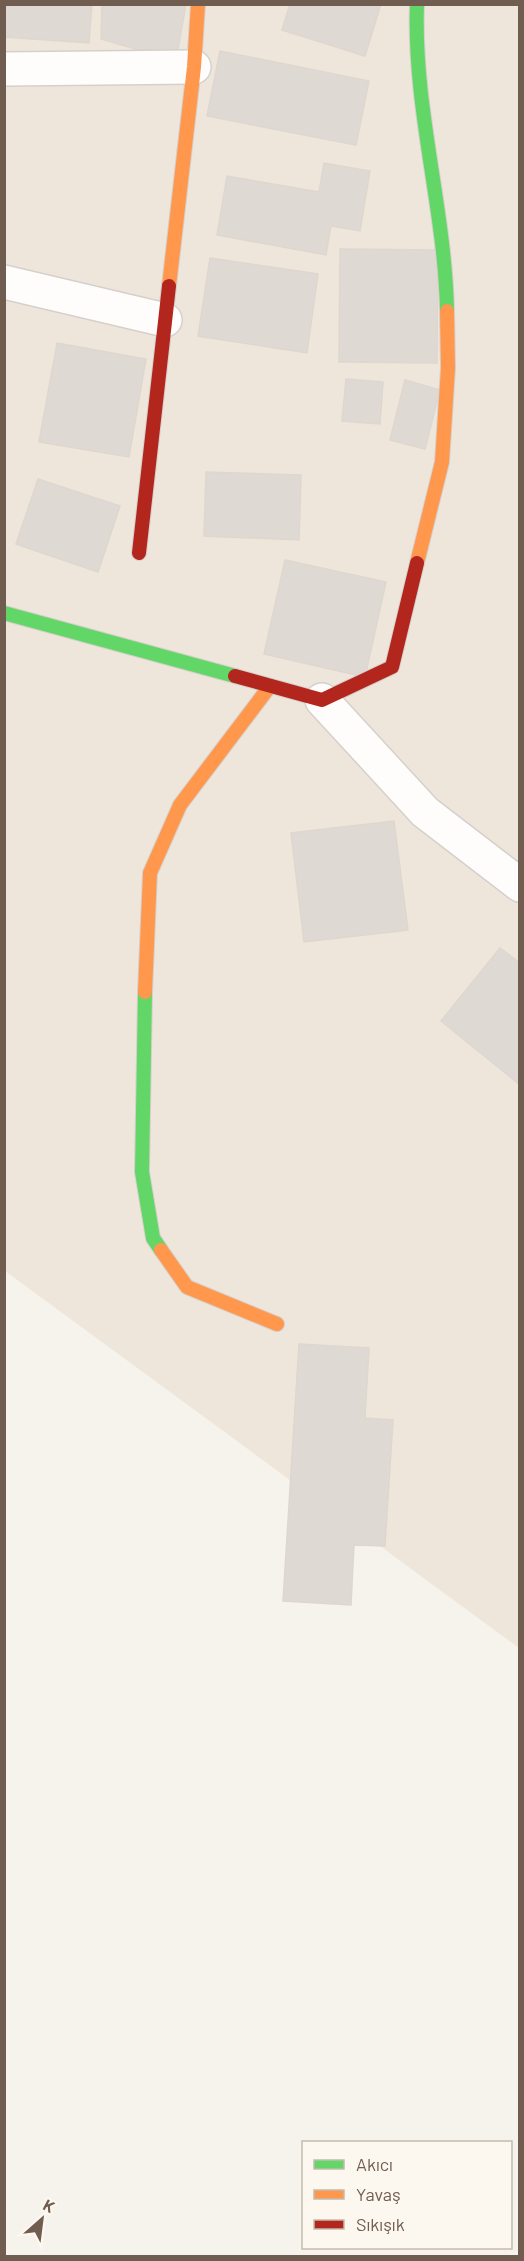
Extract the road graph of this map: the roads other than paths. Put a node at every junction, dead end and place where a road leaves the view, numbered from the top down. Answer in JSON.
{"nodes":[{"id":1,"x":198,"y":4,"type":"edge"},
{"id":2,"x":417,"y":4,"type":"edge"},
{"id":3,"x":194,"y":67,"type":"junction"},
{"id":4,"x":4,"y":69,"type":"edge"},
{"id":5,"x":4,"y":282,"type":"edge"},
{"id":6,"x":165,"y":320,"type":"junction"},
{"id":7,"x":139,"y":553,"type":"dead end"},
{"id":8,"x":4,"y":613,"type":"edge"},
{"id":9,"x":270,"y":687,"type":"junction"},
{"id":10,"x":322,"y":700,"type":"junction"},
{"id":11,"x":519,"y":885,"type":"edge"},
{"id":12,"x":277,"y":1324,"type":"dead end"}],
"edges":[{"from":1,"to":3,"type":"street"},
{"from":2,"to":10,"type":"street"},
{"from":3,"to":4,"type":"street"},
{"from":3,"to":6,"type":"street"},
{"from":5,"to":6,"type":"street"},
{"from":6,"to":7,"type":"street"},
{"from":8,"to":9,"type":"street"},
{"from":9,"to":10,"type":"street"},
{"from":9,"to":12,"type":"street"},
{"from":10,"to":11,"type":"street"}]}
